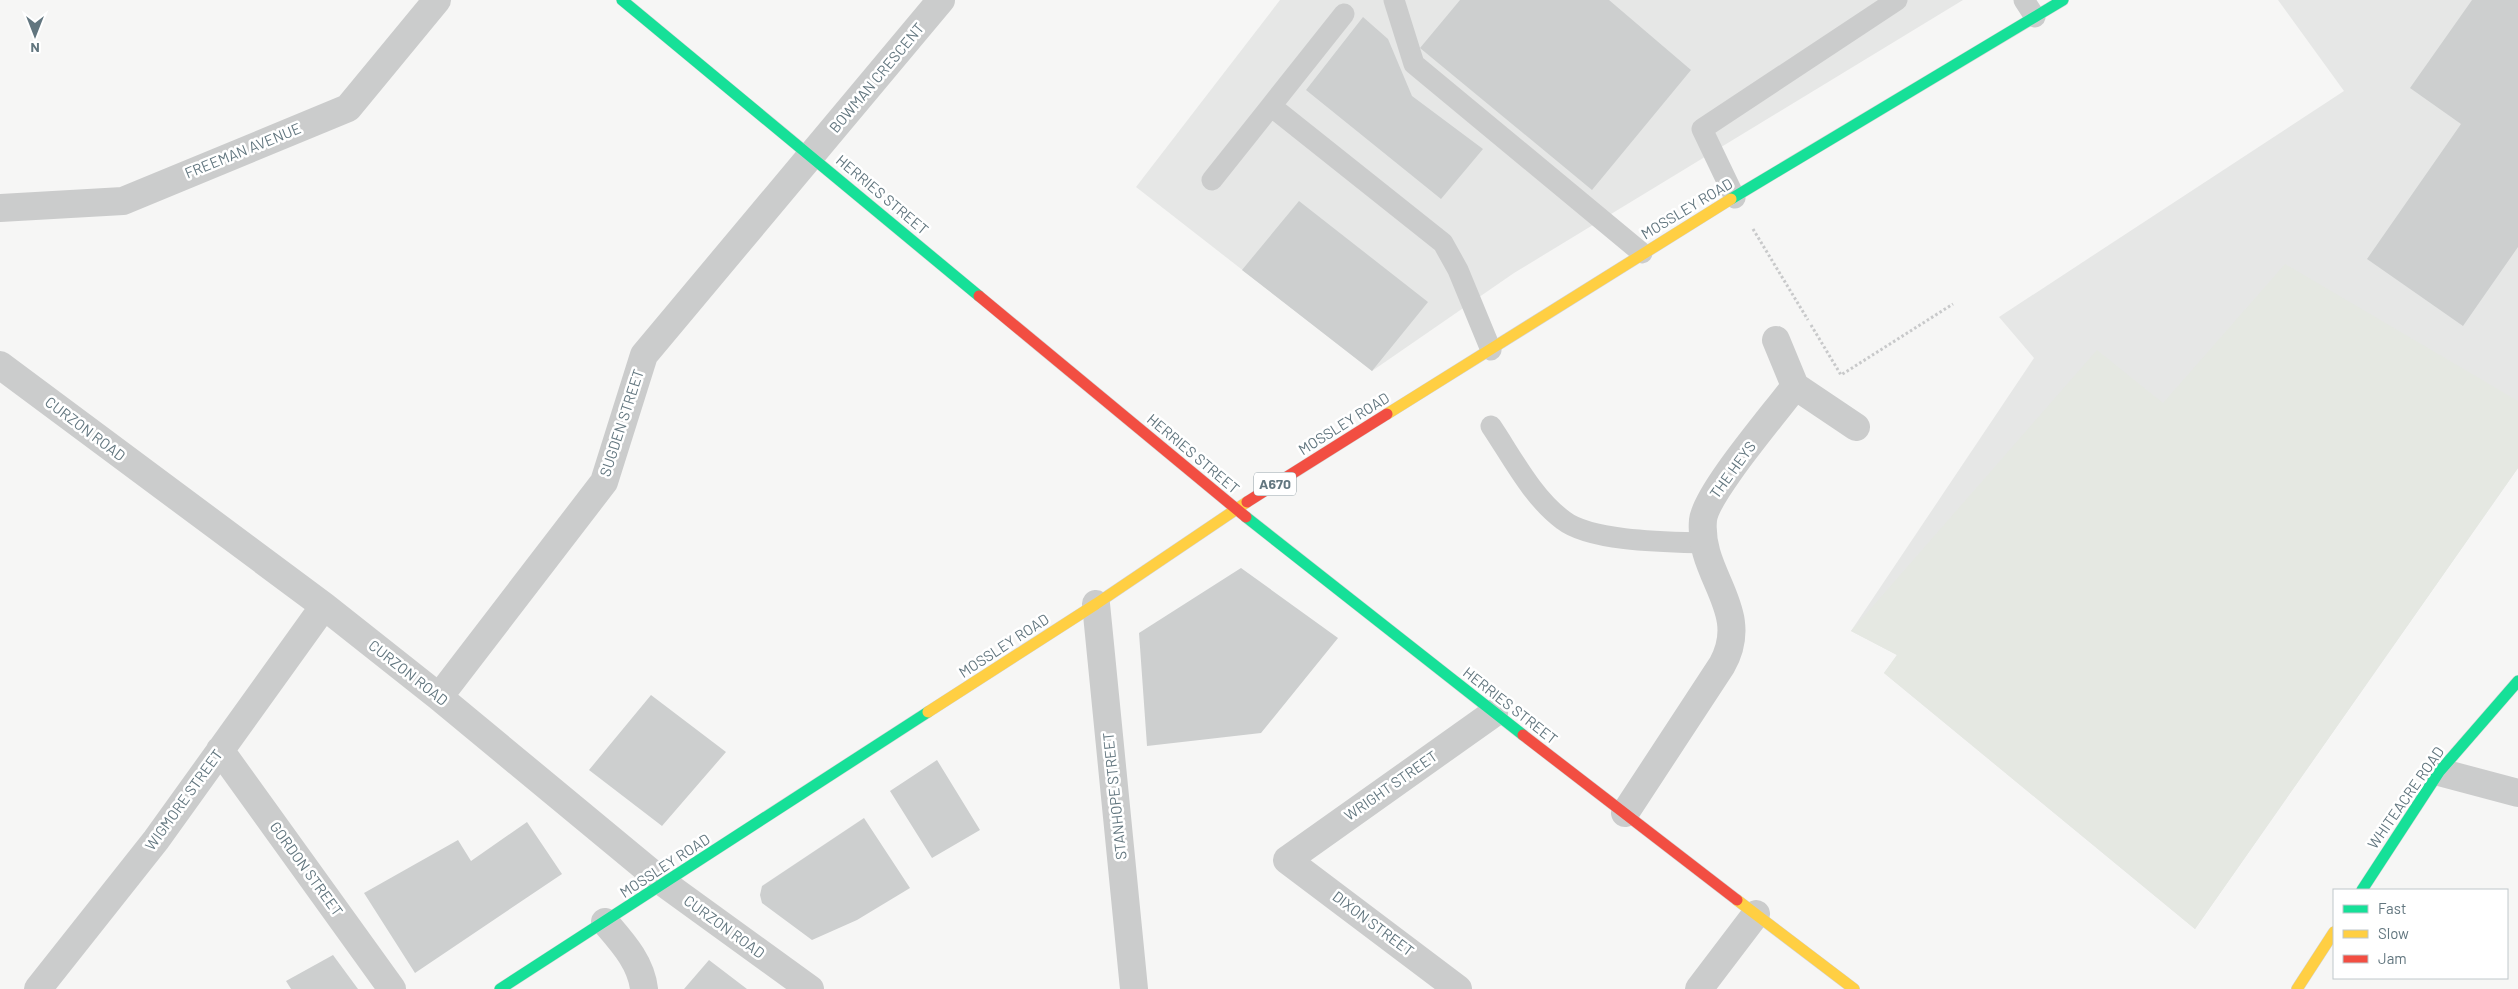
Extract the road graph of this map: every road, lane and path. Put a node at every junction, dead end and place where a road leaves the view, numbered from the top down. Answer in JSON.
{"nodes":[{"id":1,"x":437,"y":0,"type":"edge"},
{"id":2,"x":622,"y":0,"type":"edge"},
{"id":3,"x":941,"y":0,"type":"edge"},
{"id":4,"x":1394,"y":0,"type":"edge"},
{"id":5,"x":1897,"y":0,"type":"edge"},
{"id":6,"x":2063,"y":0,"type":"edge"},
{"id":7,"x":2030,"y":8,"type":"edge"},
{"id":8,"x":1344,"y":14,"type":"dead end"},
{"id":9,"x":1271,"y":106,"type":"junction"},
{"id":10,"x":812,"y":156,"type":"junction"},
{"id":11,"x":1212,"y":180,"type":"dead end"},
{"id":12,"x":1734,"y":198,"type":"junction"},
{"id":13,"x":0,"y":208,"type":"edge"},
{"id":14,"x":1642,"y":253,"type":"junction"},
{"id":15,"x":1953,"y":304,"type":"dead end"},
{"id":16,"x":1776,"y":340,"type":"dead end"},
{"id":17,"x":1491,"y":350,"type":"junction"},
{"id":18,"x":0,"y":365,"type":"edge"},
{"id":19,"x":1795,"y":386,"type":"junction"},
{"id":20,"x":1491,"y":426,"type":"dead end"},
{"id":21,"x":1856,"y":427,"type":"dead end"},
{"id":22,"x":1236,"y":509,"type":"junction"},
{"id":23,"x":1705,"y":543,"type":"junction"},
{"id":24,"x":1096,"y":604,"type":"junction"},
{"id":25,"x":324,"y":606,"type":"junction"},
{"id":26,"x":2518,"y":681,"type":"edge"},
{"id":27,"x":439,"y":697,"type":"junction"},
{"id":28,"x":1494,"y":713,"type":"junction"},
{"id":29,"x":220,"y":750,"type":"junction"},
{"id":30,"x":2439,"y":772,"type":"junction"},
{"id":31,"x":2518,"y":793,"type":"edge"},
{"id":32,"x":1625,"y":813,"type":"junction"},
{"id":33,"x":1287,"y":860,"type":"joint"},
{"id":34,"x":665,"y":884,"type":"junction"},
{"id":35,"x":2363,"y":889,"type":"edge"},
{"id":36,"x":1756,"y":914,"type":"junction"},
{"id":37,"x":605,"y":922,"type":"junction"},
{"id":38,"x":2333,"y":934,"type":"edge"},
{"id":39,"x":38,"y":989,"type":"edge"},
{"id":40,"x":392,"y":989,"type":"edge"},
{"id":41,"x":500,"y":989,"type":"edge"},
{"id":42,"x":644,"y":989,"type":"edge"},
{"id":43,"x":810,"y":989,"type":"edge"},
{"id":44,"x":1134,"y":989,"type":"edge"},
{"id":45,"x":1458,"y":989,"type":"edge"},
{"id":46,"x":1699,"y":989,"type":"edge"},
{"id":47,"x":1854,"y":989,"type":"edge"},
{"id":48,"x":2298,"y":989,"type":"edge"}],
"edges":[{"from":1,"to":13,"type":"street","name":"FREEMAN AVENUE"},
{"from":2,"to":10,"type":"main road","name":"HERRIES STREET"},
{"from":3,"to":10,"type":"street","name":"BOWMAN CRESCENT"},
{"from":4,"to":14,"type":"lane"},
{"from":5,"to":12,"type":"lane"},
{"from":6,"to":7,"type":"main road","name":"MOSSLEY ROAD","number":"A670"},
{"from":7,"to":12,"type":"main road","name":"MOSSLEY ROAD","number":"A670"},
{"from":8,"to":9,"type":"lane"},
{"from":9,"to":11,"type":"lane"},
{"from":9,"to":17,"type":"lane"},
{"from":10,"to":22,"type":"main road","name":"HERRIES STREET"},
{"from":10,"to":27,"type":"street","name":"SUGDEN STREET"},
{"from":12,"to":14,"type":"main road","name":"MOSSLEY ROAD","number":"A670"},
{"from":12,"to":15,"type":"path"},
{"from":14,"to":17,"type":"main road","name":"MOSSLEY ROAD","number":"A670"},
{"from":16,"to":19,"type":"street"},
{"from":17,"to":22,"type":"main road","name":"MOSSLEY ROAD","number":"A670"},
{"from":18,"to":25,"type":"street","name":"CURZON ROAD"},
{"from":19,"to":21,"type":"street"},
{"from":19,"to":23,"type":"street","name":"THE HEYS"},
{"from":20,"to":23,"type":"lane"},
{"from":22,"to":24,"type":"main road","name":"MOSSLEY ROAD","number":"A670"},
{"from":22,"to":28,"type":"main road","name":"HERRIES STREET"},
{"from":23,"to":32,"type":"street","name":"THE HEYS"},
{"from":24,"to":34,"type":"main road","name":"MOSSLEY ROAD","number":"A670"},
{"from":24,"to":44,"type":"street","name":"STANHOPE STREET"},
{"from":25,"to":27,"type":"street","name":"CURZON ROAD"},
{"from":25,"to":29,"type":"street","name":"WIGMORE STREET"},
{"from":26,"to":30,"type":"main road","name":"WHITEACRE ROAD"},
{"from":27,"to":34,"type":"street","name":"CURZON ROAD"},
{"from":28,"to":32,"type":"main road","name":"HERRIES STREET"},
{"from":28,"to":33,"type":"street","name":"WRIGHT STREET"},
{"from":29,"to":39,"type":"street","name":"WIGMORE STREET"},
{"from":29,"to":40,"type":"street","name":"GORDON STREET"},
{"from":30,"to":31,"type":"street"},
{"from":30,"to":35,"type":"main road","name":"WHITEACRE ROAD"},
{"from":32,"to":36,"type":"main road","name":"HERRIES STREET"},
{"from":33,"to":45,"type":"street","name":"DIXON STREET"},
{"from":34,"to":37,"type":"main road","name":"MOSSLEY ROAD","number":"A670"},
{"from":34,"to":43,"type":"street","name":"CURZON ROAD"},
{"from":36,"to":46,"type":"street"},
{"from":36,"to":47,"type":"main road","name":"HERRIES STREET"},
{"from":37,"to":41,"type":"main road","name":"MOSSLEY ROAD","number":"A670"},
{"from":37,"to":42,"type":"street"},
{"from":38,"to":48,"type":"main road"}]}
